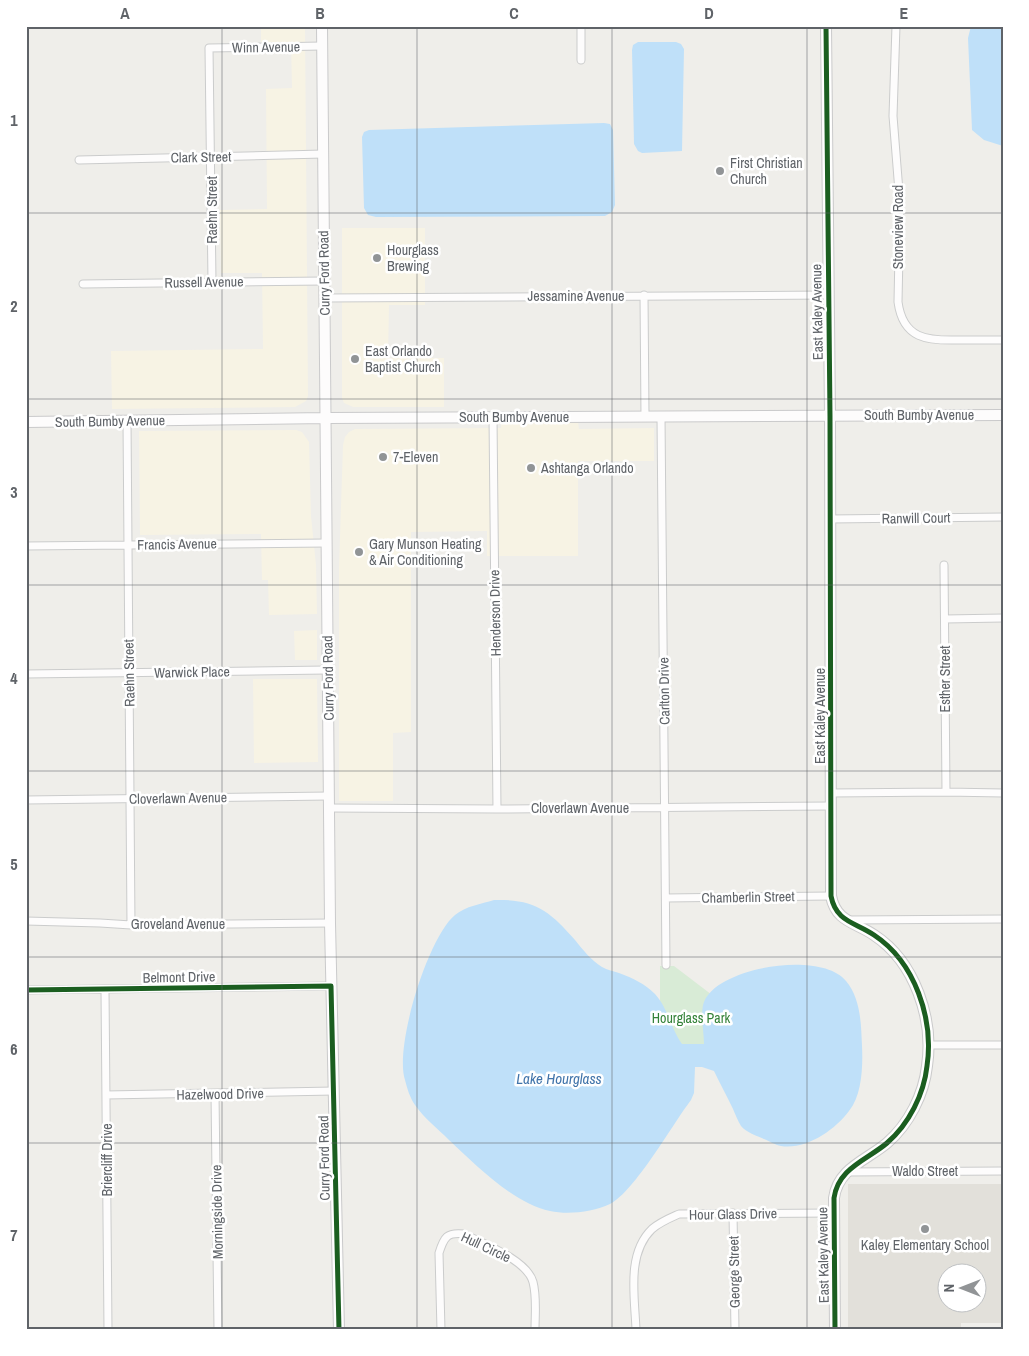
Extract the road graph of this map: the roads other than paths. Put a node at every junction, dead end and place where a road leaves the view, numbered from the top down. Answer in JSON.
{"nodes":[{"id":1,"x":322,"y":26,"type":"edge"},
{"id":2,"x":581,"y":26,"type":"edge"},
{"id":3,"x":826,"y":26,"type":"edge"},
{"id":4,"x":896,"y":26,"type":"edge"},
{"id":5,"x":322,"y":46,"type":"junction"},
{"id":6,"x":209,"y":48,"type":"joint"},
{"id":7,"x":581,"y":60,"type":"dead end"},
{"id":8,"x":323,"y":154,"type":"junction"},
{"id":9,"x":211,"y":156,"type":"junction"},
{"id":10,"x":79,"y":160,"type":"dead end"},
{"id":11,"x":324,"y":281,"type":"junction"},
{"id":12,"x":212,"y":282,"type":"junction"},
{"id":13,"x":84,"y":284,"type":"dead end"},
{"id":14,"x":828,"y":295,"type":"junction"},
{"id":15,"x":644,"y":296,"type":"junction"},
{"id":16,"x":325,"y":298,"type":"junction"},
{"id":17,"x":1003,"y":340,"type":"edge"},
{"id":18,"x":1003,"y":415,"type":"edge"},
{"id":19,"x":830,"y":416,"type":"junction"},
{"id":20,"x":493,"y":417,"type":"junction"},
{"id":21,"x":645,"y":417,"type":"junction"},
{"id":22,"x":661,"y":417,"type":"junction"},
{"id":23,"x":326,"y":418,"type":"junction"},
{"id":24,"x":127,"y":421,"type":"junction"},
{"id":25,"x":26,"y":422,"type":"edge"},
{"id":26,"x":1003,"y":517,"type":"edge"},
{"id":27,"x":830,"y":519,"type":"junction"},
{"id":28,"x":327,"y":543,"type":"junction"},
{"id":29,"x":128,"y":545,"type":"junction"},
{"id":30,"x":26,"y":546,"type":"edge"},
{"id":31,"x":944,"y":565,"type":"dead end"},
{"id":32,"x":1003,"y":618,"type":"edge"},
{"id":33,"x":945,"y":619,"type":"junction"},
{"id":34,"x":328,"y":670,"type":"junction"},
{"id":35,"x":129,"y":672,"type":"junction"},
{"id":36,"x":26,"y":674,"type":"edge"},
{"id":37,"x":946,"y":792,"type":"junction"},
{"id":38,"x":831,"y":793,"type":"junction"},
{"id":39,"x":1003,"y":793,"type":"edge"},
{"id":40,"x":329,"y":796,"type":"junction"},
{"id":41,"x":131,"y":799,"type":"junction"},
{"id":42,"x":26,"y":800,"type":"edge"},
{"id":43,"x":831,"y":806,"type":"junction"},
{"id":44,"x":329,"y":808,"type":"junction"},
{"id":45,"x":665,"y":808,"type":"junction"},
{"id":46,"x":497,"y":809,"type":"junction"},
{"id":47,"x":831,"y":896,"type":"junction"},
{"id":48,"x":666,"y":898,"type":"junction"},
{"id":49,"x":1003,"y":919,"type":"edge"},
{"id":50,"x":846,"y":920,"type":"junction"},
{"id":51,"x":26,"y":921,"type":"edge"},
{"id":52,"x":330,"y":923,"type":"junction"},
{"id":53,"x":131,"y":925,"type":"junction"},
{"id":54,"x":666,"y":965,"type":"dead end"},
{"id":55,"x":332,"y":986,"type":"junction"},
{"id":56,"x":26,"y":990,"type":"edge"},
{"id":57,"x":105,"y":990,"type":"junction"},
{"id":58,"x":929,"y":1045,"type":"junction"},
{"id":59,"x":1003,"y":1045,"type":"edge"},
{"id":60,"x":334,"y":1092,"type":"junction"},
{"id":61,"x":215,"y":1094,"type":"junction"},
{"id":62,"x":106,"y":1095,"type":"junction"},
{"id":63,"x":1003,"y":1171,"type":"edge"},
{"id":64,"x":847,"y":1172,"type":"junction"},
{"id":65,"x":733,"y":1213,"type":"junction"},
{"id":66,"x":834,"y":1213,"type":"junction"},
{"id":67,"x":108,"y":1330,"type":"edge"},
{"id":68,"x":218,"y":1330,"type":"edge"},
{"id":69,"x":339,"y":1330,"type":"edge"},
{"id":70,"x":441,"y":1330,"type":"edge"},
{"id":71,"x":535,"y":1330,"type":"edge"},
{"id":72,"x":636,"y":1330,"type":"edge"},
{"id":73,"x":735,"y":1330,"type":"edge"},
{"id":74,"x":835,"y":1330,"type":"edge"}],
"edges":[{"from":1,"to":5,"type":"street","name":"Curry Ford Road"},
{"from":2,"to":7,"type":"street"},
{"from":3,"to":14,"type":"street","name":"East Kaley Avenue"},
{"from":4,"to":17,"type":"street","name":"Stoneview Road"},
{"from":5,"to":6,"type":"street","name":"Winn Avenue"},
{"from":5,"to":8,"type":"street","name":"Curry Ford Road"},
{"from":6,"to":9,"type":"street","name":"Raehn Street"},
{"from":8,"to":9,"type":"street","name":"Clark Street"},
{"from":8,"to":11,"type":"street","name":"Curry Ford Road"},
{"from":9,"to":10,"type":"street","name":"Clark Street"},
{"from":9,"to":12,"type":"street","name":"Raehn Street"},
{"from":11,"to":12,"type":"street","name":"Russell Avenue"},
{"from":11,"to":16,"type":"street","name":"Curry Ford Road"},
{"from":12,"to":13,"type":"street","name":"Russell Avenue"},
{"from":14,"to":15,"type":"street","name":"Jessamine Avenue"},
{"from":14,"to":19,"type":"street","name":"East Kaley Avenue"},
{"from":15,"to":16,"type":"street","name":"Jessamine Avenue"},
{"from":15,"to":21,"type":"street"},
{"from":16,"to":23,"type":"street","name":"Curry Ford Road"},
{"from":18,"to":19,"type":"street","name":"South Bumby Avenue"},
{"from":19,"to":22,"type":"street","name":"South Bumby Avenue"},
{"from":19,"to":27,"type":"street","name":"East Kaley Avenue"},
{"from":20,"to":21,"type":"street","name":"South Bumby Avenue"},
{"from":20,"to":23,"type":"street","name":"South Bumby Avenue"},
{"from":20,"to":46,"type":"street","name":"Henderson Drive"},
{"from":21,"to":22,"type":"street","name":"South Bumby Avenue"},
{"from":22,"to":45,"type":"street","name":"Carlton Drive"},
{"from":23,"to":24,"type":"street","name":"South Bumby Avenue"},
{"from":23,"to":28,"type":"street","name":"Curry Ford Road"},
{"from":24,"to":25,"type":"street","name":"South Bumby Avenue"},
{"from":24,"to":29,"type":"street","name":"Raehn Street"},
{"from":26,"to":27,"type":"street","name":"Ranwill Court"},
{"from":27,"to":38,"type":"street","name":"East Kaley Avenue"},
{"from":28,"to":29,"type":"street","name":"Francis Avenue"},
{"from":28,"to":34,"type":"street","name":"Curry Ford Road"},
{"from":29,"to":30,"type":"street","name":"Francis Avenue"},
{"from":29,"to":35,"type":"street","name":"Raehn Street"},
{"from":31,"to":33,"type":"street","name":"Esther Street"},
{"from":32,"to":33,"type":"street"},
{"from":33,"to":37,"type":"street","name":"Esther Street"},
{"from":34,"to":35,"type":"street","name":"Warwick Place"},
{"from":34,"to":40,"type":"street","name":"Curry Ford Road"},
{"from":35,"to":36,"type":"street","name":"Warwick Place"},
{"from":35,"to":41,"type":"street","name":"Raehn Street"},
{"from":37,"to":38,"type":"street"},
{"from":37,"to":39,"type":"street"},
{"from":38,"to":43,"type":"street","name":"East Kaley Avenue"},
{"from":40,"to":41,"type":"street","name":"Cloverlawn Avenue"},
{"from":40,"to":44,"type":"street","name":"Curry Ford Road"},
{"from":41,"to":42,"type":"street","name":"Cloverlawn Avenue"},
{"from":41,"to":53,"type":"street","name":"Raehn Street"},
{"from":43,"to":45,"type":"street","name":"Cloverlawn Avenue"},
{"from":43,"to":47,"type":"street","name":"East Kaley Avenue"},
{"from":44,"to":46,"type":"street","name":"Cloverlawn Avenue"},
{"from":44,"to":52,"type":"street","name":"Curry Ford Road"},
{"from":45,"to":46,"type":"street","name":"Cloverlawn Avenue"},
{"from":45,"to":48,"type":"street","name":"Carlton Drive"},
{"from":47,"to":48,"type":"street","name":"Chamberlin Street"},
{"from":47,"to":50,"type":"street","name":"East Kaley Avenue"},
{"from":48,"to":54,"type":"street","name":"Carlton Drive"},
{"from":49,"to":50,"type":"street"},
{"from":50,"to":58,"type":"street","name":"East Kaley Avenue"},
{"from":51,"to":53,"type":"street","name":"Groveland Avenue"},
{"from":52,"to":53,"type":"street","name":"Groveland Avenue"},
{"from":52,"to":55,"type":"street","name":"Curry Ford Road"},
{"from":55,"to":57,"type":"street","name":"Belmont Drive"},
{"from":55,"to":60,"type":"street","name":"Curry Ford Road"},
{"from":56,"to":57,"type":"street","name":"Belmont Drive"},
{"from":57,"to":62,"type":"street","name":"Briercliff Drive"},
{"from":58,"to":59,"type":"street"},
{"from":58,"to":64,"type":"street","name":"East Kaley Avenue"},
{"from":60,"to":61,"type":"street","name":"Hazelwood Drive"},
{"from":60,"to":69,"type":"street","name":"Curry Ford Road"},
{"from":61,"to":62,"type":"street","name":"Hazelwood Drive"},
{"from":61,"to":68,"type":"street","name":"Morningside Drive"},
{"from":62,"to":67,"type":"street","name":"Briercliff Drive"},
{"from":63,"to":64,"type":"street","name":"Waldo Street"},
{"from":64,"to":66,"type":"street","name":"East Kaley Avenue"},
{"from":65,"to":66,"type":"street","name":"Hour Glass Drive"},
{"from":65,"to":72,"type":"street","name":"Hour Glass Drive"},
{"from":65,"to":73,"type":"street","name":"George Street"},
{"from":66,"to":74,"type":"street","name":"East Kaley Avenue"},
{"from":70,"to":71,"type":"street","name":"Hull Circle"}]}
